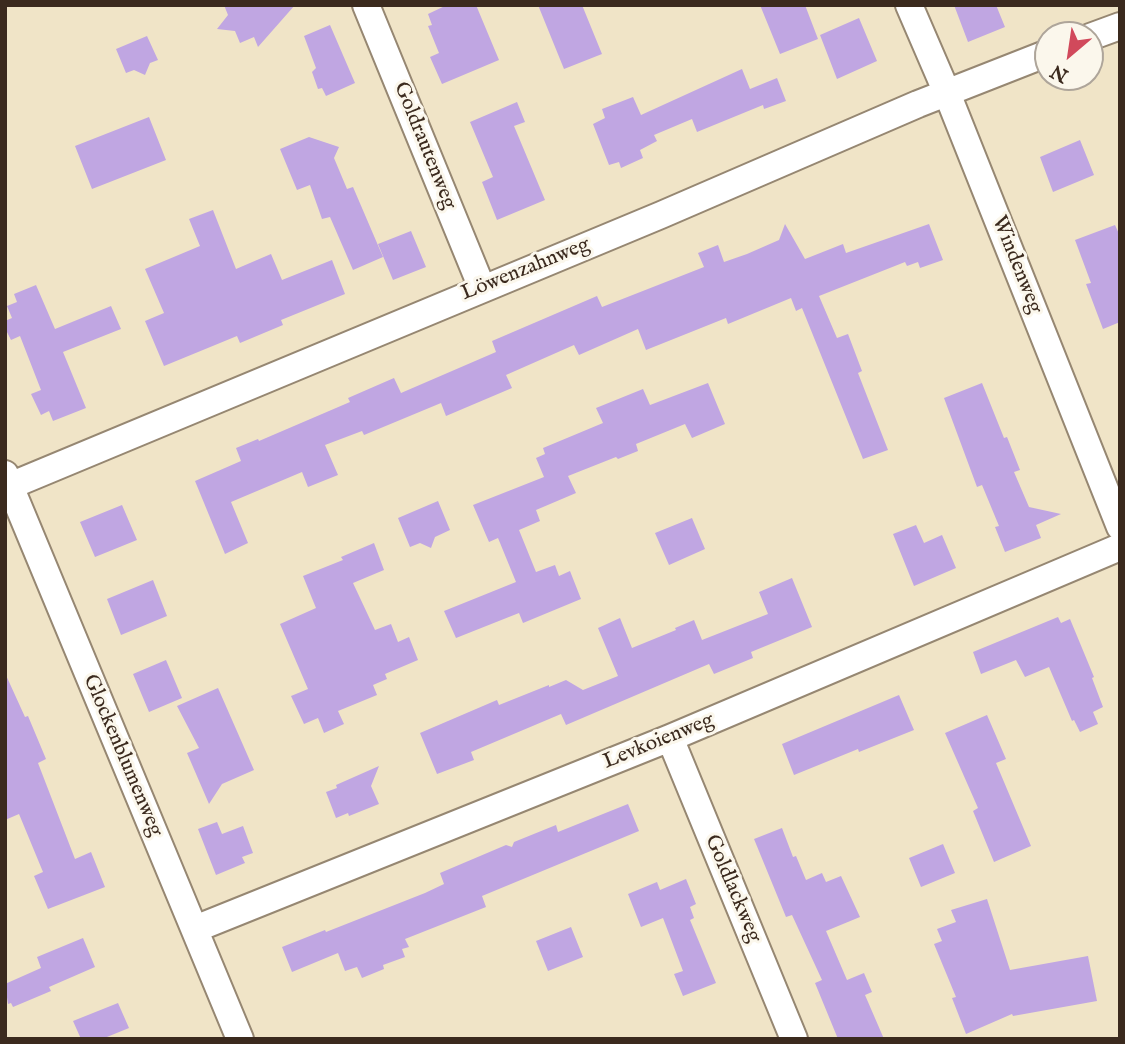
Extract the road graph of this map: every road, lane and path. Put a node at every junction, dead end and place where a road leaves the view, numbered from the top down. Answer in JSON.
{"nodes":[{"id":1,"x":366,"y":5,"type":"edge"},
{"id":2,"x":909,"y":5,"type":"edge"},
{"id":3,"x":1034,"y":59,"type":"edge"},
{"id":4,"x":947,"y":93,"type":"junction"},
{"id":5,"x":482,"y":288,"type":"junction"},
{"id":6,"x":7,"y":483,"type":"edge"},
{"id":7,"x":1120,"y":527,"type":"edge"},
{"id":8,"x":1120,"y":547,"type":"edge"},
{"id":9,"x":670,"y":738,"type":"junction"},
{"id":10,"x":195,"y":929,"type":"junction"},
{"id":11,"x":240,"y":1039,"type":"edge"},
{"id":12,"x":794,"y":1039,"type":"edge"}],
"edges":[{"from":1,"to":5,"type":"street","name":"Goldrautenweg"},
{"from":2,"to":4,"type":"street","name":"Windenweg"},
{"from":3,"to":4,"type":"street","name":"Löwenzahnweg"},
{"from":4,"to":5,"type":"street","name":"Löwenzahnweg"},
{"from":4,"to":7,"type":"street","name":"Windenweg"},
{"from":5,"to":6,"type":"street","name":"Löwenzahnweg"},
{"from":6,"to":10,"type":"street","name":"Glockenblumenweg"},
{"from":8,"to":9,"type":"street","name":"Levkoienweg"},
{"from":9,"to":10,"type":"street","name":"Levkoienweg"},
{"from":9,"to":12,"type":"street","name":"Goldlackweg"},
{"from":10,"to":11,"type":"street","name":"Glockenblumenweg"}]}
